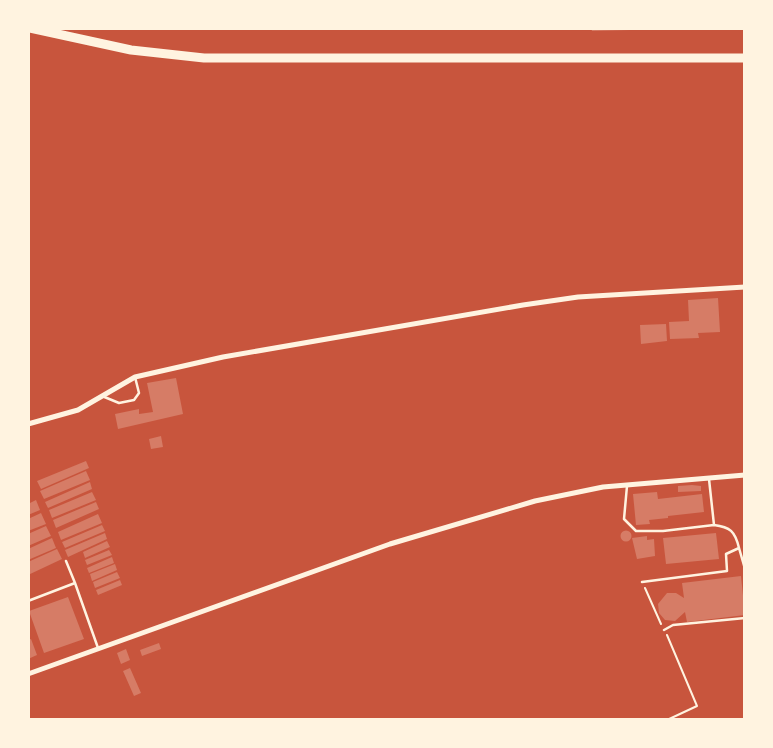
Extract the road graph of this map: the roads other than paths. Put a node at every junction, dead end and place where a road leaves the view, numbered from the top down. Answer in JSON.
{"nodes":[{"id":1,"x":30,"y":28,"type":"edge"},
{"id":2,"x":745,"y":58,"type":"edge"},
{"id":3,"x":745,"y":287,"type":"edge"},
{"id":4,"x":135,"y":377,"type":"junction"},
{"id":5,"x":102,"y":396,"type":"junction"},
{"id":6,"x":28,"y":424,"type":"edge"},
{"id":7,"x":745,"y":475,"type":"edge"},
{"id":8,"x":709,"y":478,"type":"junction"},
{"id":9,"x":627,"y":486,"type":"junction"},
{"id":10,"x":714,"y":525,"type":"junction"},
{"id":11,"x":739,"y":548,"type":"junction"},
{"id":12,"x":66,"y":561,"type":"dead end"},
{"id":13,"x":745,"y":569,"type":"edge"},
{"id":14,"x":642,"y":582,"type":"road end"},
{"id":15,"x":75,"y":583,"type":"junction"},
{"id":16,"x":28,"y":601,"type":"edge"},
{"id":17,"x":745,"y":618,"type":"edge"},
{"id":18,"x":664,"y":630,"type":"road end"},
{"id":19,"x":99,"y":649,"type":"junction"},
{"id":20,"x":28,"y":674,"type":"edge"}],
"edges":[{"from":1,"to":2,"type":"main road"},
{"from":3,"to":4,"type":"street"},
{"from":4,"to":5,"type":"street"},
{"from":4,"to":5,"type":"lane"},
{"from":5,"to":6,"type":"street"},
{"from":7,"to":8,"type":"street"},
{"from":8,"to":9,"type":"street"},
{"from":8,"to":10,"type":"lane"},
{"from":9,"to":10,"type":"lane"},
{"from":9,"to":19,"type":"street"},
{"from":10,"to":11,"type":"lane"},
{"from":11,"to":13,"type":"lane"},
{"from":11,"to":14,"type":"lane"},
{"from":12,"to":15,"type":"lane"},
{"from":15,"to":16,"type":"lane"},
{"from":15,"to":19,"type":"lane"},
{"from":17,"to":18,"type":"lane"},
{"from":19,"to":20,"type":"street"}]}
